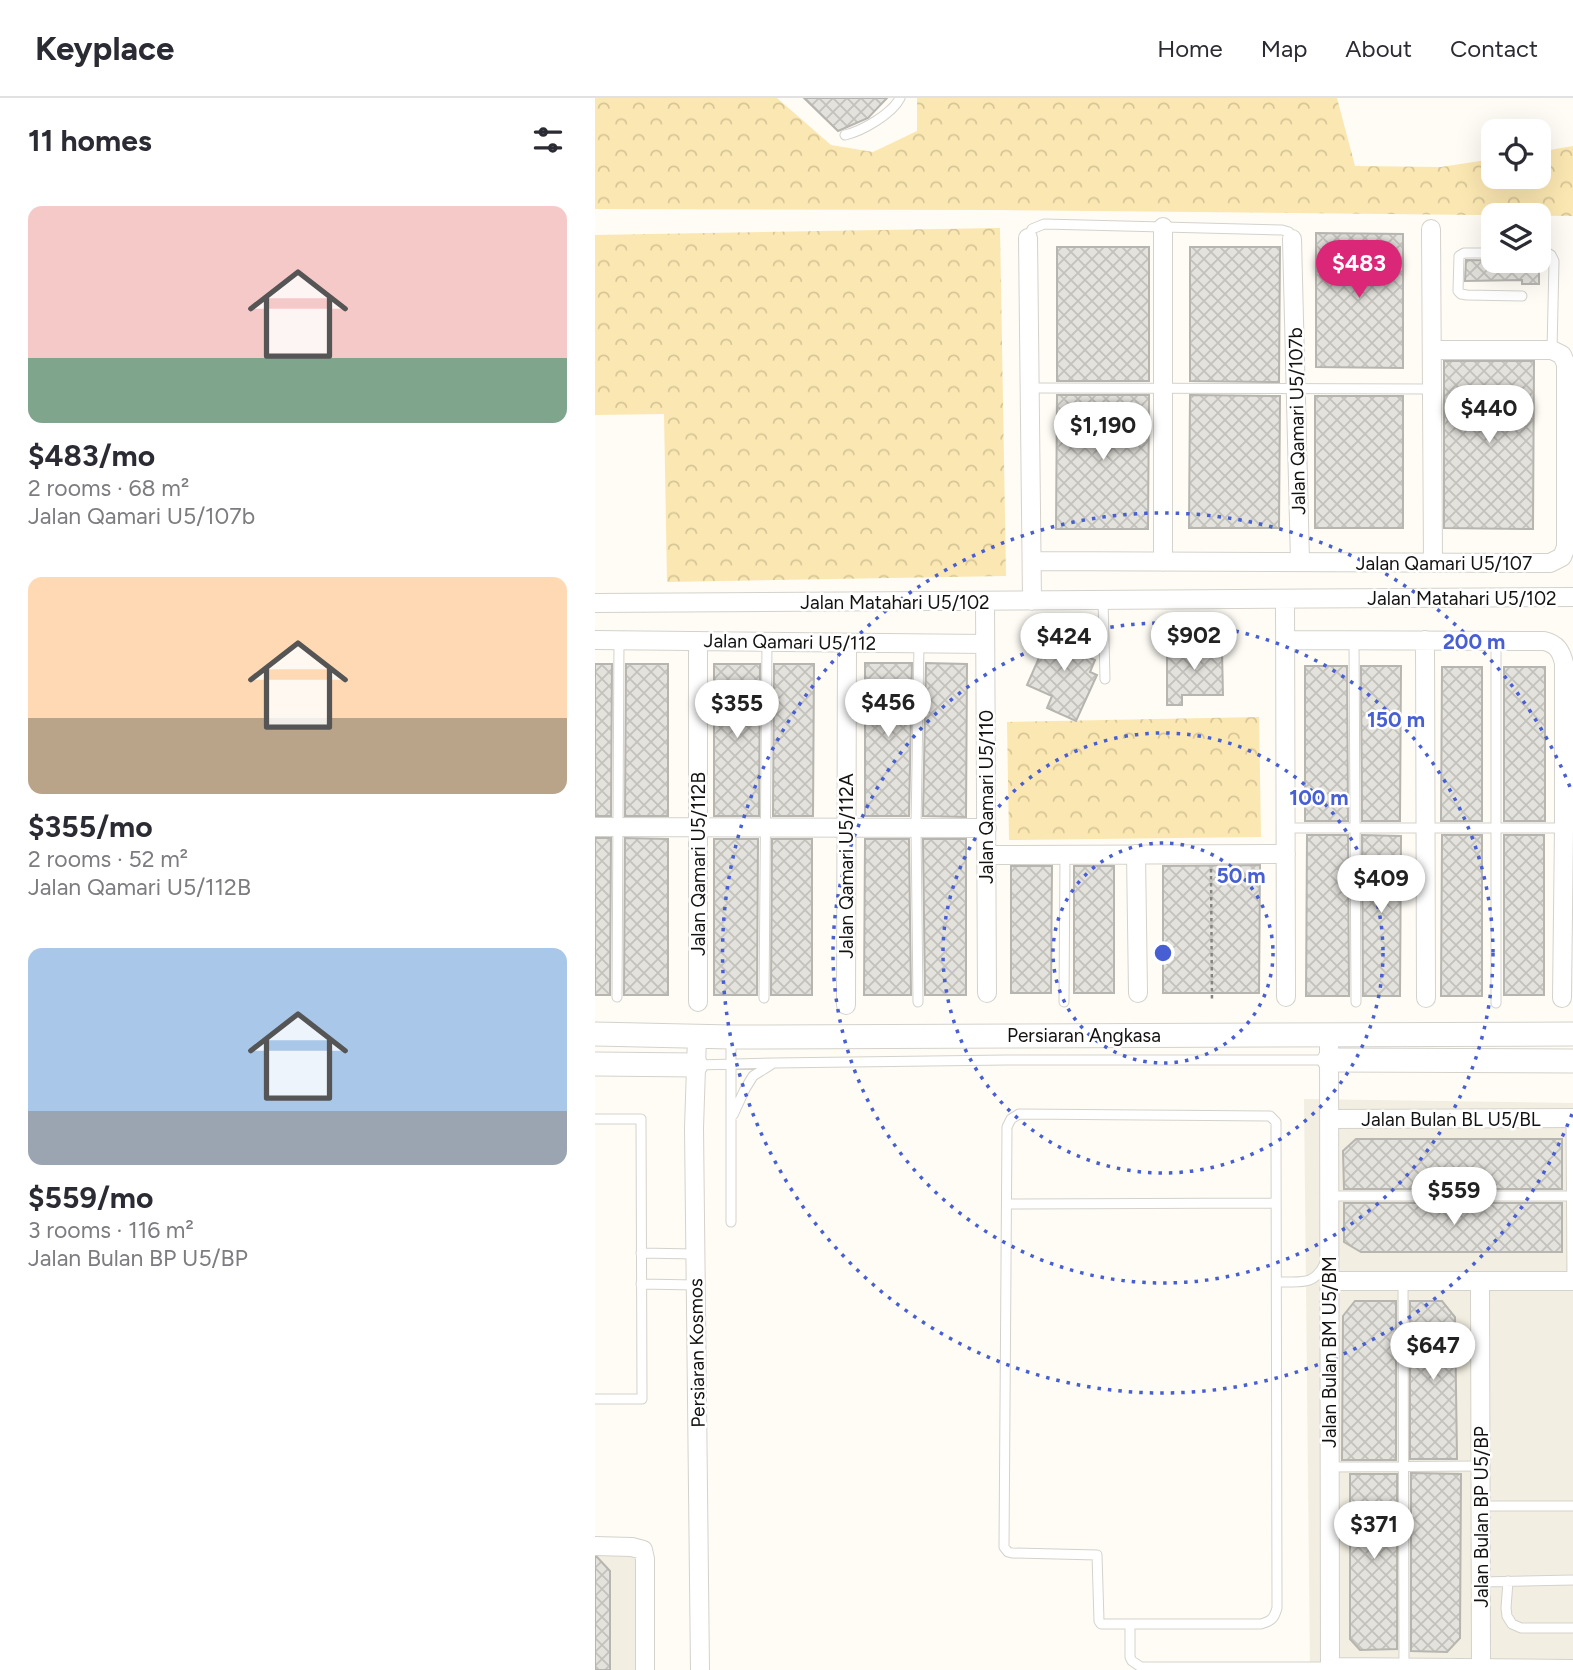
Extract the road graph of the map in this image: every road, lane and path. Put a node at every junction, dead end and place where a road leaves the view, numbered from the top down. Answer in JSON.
{"nodes":[{"id":1,"x":900,"y":98,"type":"edge"},
{"id":2,"x":845,"y":135,"type":"dead end"},
{"id":3,"x":1163,"y":227,"type":"junction"},
{"id":4,"x":1431,"y":229,"type":"dead end"},
{"id":5,"x":1028,"y":237,"type":"joint"},
{"id":6,"x":1292,"y":239,"type":"joint"},
{"id":7,"x":1481,"y":253,"type":"edge"},
{"id":8,"x":1551,"y":254,"type":"edge"},
{"id":9,"x":1522,"y":296,"type":"dead end"},
{"id":10,"x":1432,"y":350,"type":"junction"},
{"id":11,"x":1552,"y":351,"type":"junction"},
{"id":12,"x":1030,"y":388,"type":"junction"},
{"id":13,"x":1164,"y":388,"type":"junction"},
{"id":14,"x":1296,"y":389,"type":"junction"},
{"id":15,"x":1432,"y":389,"type":"junction"},
{"id":16,"x":1033,"y":561,"type":"junction"},
{"id":17,"x":1163,"y":562,"type":"junction"},
{"id":18,"x":1300,"y":562,"type":"junction"},
{"id":19,"x":1433,"y":563,"type":"junction"},
{"id":20,"x":1573,"y":597,"type":"edge"},
{"id":21,"x":1285,"y":599,"type":"junction"},
{"id":22,"x":1103,"y":600,"type":"junction"},
{"id":23,"x":985,"y":601,"type":"junction"},
{"id":24,"x":1032,"y":601,"type":"junction"},
{"id":25,"x":595,"y":603,"type":"edge"},
{"id":26,"x":595,"y":640,"type":"edge"},
{"id":27,"x":619,"y":640,"type":"junction"},
{"id":28,"x":1285,"y":640,"type":"junction"},
{"id":29,"x":1354,"y":640,"type":"junction"},
{"id":30,"x":1426,"y":640,"type":"junction"},
{"id":31,"x":1496,"y":640,"type":"junction"},
{"id":32,"x":698,"y":641,"type":"junction"},
{"id":33,"x":767,"y":642,"type":"junction"},
{"id":34,"x":847,"y":643,"type":"junction"},
{"id":35,"x":919,"y":643,"type":"junction"},
{"id":36,"x":985,"y":644,"type":"junction"},
{"id":37,"x":1105,"y":679,"type":"dead end"},
{"id":38,"x":595,"y":827,"type":"edge"},
{"id":39,"x":619,"y":827,"type":"junction"},
{"id":40,"x":698,"y":827,"type":"junction"},
{"id":41,"x":765,"y":827,"type":"junction"},
{"id":42,"x":846,"y":827,"type":"junction"},
{"id":43,"x":916,"y":827,"type":"junction"},
{"id":44,"x":987,"y":828,"type":"junction"},
{"id":45,"x":1286,"y":828,"type":"junction"},
{"id":46,"x":1355,"y":828,"type":"junction"},
{"id":47,"x":1426,"y":828,"type":"junction"},
{"id":48,"x":1495,"y":828,"type":"junction"},
{"id":49,"x":1565,"y":828,"type":"junction"},
{"id":50,"x":1286,"y":853,"type":"junction"},
{"id":51,"x":1065,"y":854,"type":"junction"},
{"id":52,"x":1136,"y":854,"type":"junction"},
{"id":53,"x":1211,"y":854,"type":"junction"},
{"id":54,"x":987,"y":855,"type":"junction"},
{"id":55,"x":1138,"y":992,"type":"dead end"},
{"id":56,"x":987,"y":993,"type":"dead end"},
{"id":57,"x":617,"y":997,"type":"dead end"},
{"id":58,"x":1286,"y":997,"type":"dead end"},
{"id":59,"x":764,"y":998,"type":"dead end"},
{"id":60,"x":1426,"y":998,"type":"dead end"},
{"id":61,"x":1562,"y":998,"type":"dead end"},
{"id":62,"x":698,"y":1002,"type":"dead end"},
{"id":63,"x":1212,"y":1002,"type":"dead end"},
{"id":64,"x":1356,"y":1002,"type":"dead end"},
{"id":65,"x":918,"y":1003,"type":"dead end"},
{"id":66,"x":1064,"y":1003,"type":"dead end"},
{"id":67,"x":1496,"y":1003,"type":"dead end"},
{"id":68,"x":846,"y":1005,"type":"dead end"},
{"id":69,"x":595,"y":1034,"type":"edge"},
{"id":70,"x":636,"y":1034,"type":"junction"},
{"id":71,"x":1329,"y":1034,"type":"junction"},
{"id":72,"x":1573,"y":1034,"type":"edge"},
{"id":73,"x":697,"y":1037,"type":"junction"},
{"id":74,"x":731,"y":1037,"type":"junction"},
{"id":75,"x":1329,"y":1060,"type":"junction"},
{"id":76,"x":1573,"y":1061,"type":"edge"},
{"id":77,"x":773,"y":1063,"type":"junction"},
{"id":78,"x":595,"y":1064,"type":"edge"},
{"id":79,"x":696,"y":1065,"type":"junction"},
{"id":80,"x":731,"y":1065,"type":"junction"},
{"id":81,"x":1572,"y":1118,"type":"edge"},
{"id":82,"x":595,"y":1119,"type":"edge"},
{"id":83,"x":731,"y":1119,"type":"junction"},
{"id":84,"x":1329,"y":1119,"type":"junction"},
{"id":85,"x":1329,"y":1196,"type":"junction"},
{"id":86,"x":1572,"y":1196,"type":"edge"},
{"id":87,"x":1276,"y":1203,"type":"junction"},
{"id":88,"x":1007,"y":1204,"type":"junction"},
{"id":89,"x":731,"y":1222,"type":"dead end"},
{"id":90,"x":1329,"y":1241,"type":"junction"},
{"id":91,"x":641,"y":1253,"type":"junction"},
{"id":92,"x":695,"y":1254,"type":"junction"},
{"id":93,"x":1329,"y":1281,"type":"junction"},
{"id":94,"x":1403,"y":1281,"type":"junction"},
{"id":95,"x":1480,"y":1281,"type":"junction"},
{"id":96,"x":1572,"y":1281,"type":"edge"},
{"id":97,"x":1276,"y":1282,"type":"junction"},
{"id":98,"x":641,"y":1284,"type":"junction"},
{"id":99,"x":696,"y":1285,"type":"junction"},
{"id":100,"x":595,"y":1399,"type":"edge"},
{"id":101,"x":1481,"y":1466,"type":"junction"},
{"id":102,"x":1330,"y":1467,"type":"junction"},
{"id":103,"x":1403,"y":1467,"type":"junction"},
{"id":104,"x":1481,"y":1506,"type":"junction"},
{"id":105,"x":1573,"y":1506,"type":"edge"},
{"id":106,"x":595,"y":1546,"type":"edge"},
{"id":107,"x":1573,"y":1580,"type":"edge"},
{"id":108,"x":1508,"y":1581,"type":"junction"},
{"id":109,"x":1481,"y":1582,"type":"junction"},
{"id":110,"x":1130,"y":1624,"type":"junction"},
{"id":111,"x":1573,"y":1628,"type":"edge"},
{"id":112,"x":1404,"y":1668,"type":"junction"},
{"id":113,"x":1481,"y":1668,"type":"junction"},
{"id":114,"x":1330,"y":1669,"type":"edge"},
{"id":115,"x":1573,"y":1669,"type":"edge"},
{"id":116,"x":645,"y":1670,"type":"edge"},
{"id":117,"x":700,"y":1670,"type":"edge"}],
"edges":[{"from":1,"to":2,"type":"lane"},
{"from":3,"to":5,"type":"lane"},
{"from":3,"to":6,"type":"lane"},
{"from":3,"to":13,"type":"street"},
{"from":4,"to":10,"type":"street"},
{"from":5,"to":12,"type":"street"},
{"from":6,"to":14,"type":"street","name":"Jalan Qamari U5/107b"},
{"from":7,"to":9,"type":"lane"},
{"from":8,"to":11,"type":"lane"},
{"from":10,"to":11,"type":"street"},
{"from":10,"to":15,"type":"street"},
{"from":11,"to":19,"type":"street","name":"Jalan Qamari U5/107"},
{"from":12,"to":13,"type":"lane"},
{"from":12,"to":16,"type":"street"},
{"from":13,"to":14,"type":"lane"},
{"from":13,"to":17,"type":"street"},
{"from":14,"to":15,"type":"lane"},
{"from":14,"to":18,"type":"street","name":"Jalan Qamari U5/107b"},
{"from":15,"to":19,"type":"street"},
{"from":16,"to":17,"type":"street","name":"Jalan Qamari U5/107"},
{"from":16,"to":24,"type":"street"},
{"from":17,"to":18,"type":"street","name":"Jalan Qamari U5/107"},
{"from":18,"to":19,"type":"street","name":"Jalan Qamari U5/107"},
{"from":20,"to":21,"type":"street","name":"Jalan Matahari U5/102"},
{"from":21,"to":22,"type":"street","name":"Jalan Matahari U5/102"},
{"from":21,"to":28,"type":"street"},
{"from":22,"to":24,"type":"street","name":"Jalan Matahari U5/102"},
{"from":22,"to":37,"type":"lane"},
{"from":23,"to":24,"type":"street","name":"Jalan Matahari U5/102"},
{"from":23,"to":25,"type":"street","name":"Jalan Matahari U5/102"},
{"from":23,"to":36,"type":"street","name":"Jalan Qamari U5/110"},
{"from":26,"to":27,"type":"street","name":"Jalan Qamari U5/112"},
{"from":27,"to":32,"type":"street","name":"Jalan Qamari U5/112"},
{"from":27,"to":39,"type":"lane"},
{"from":28,"to":29,"type":"street"},
{"from":28,"to":45,"type":"street"},
{"from":29,"to":30,"type":"street"},
{"from":29,"to":46,"type":"lane"},
{"from":30,"to":31,"type":"street"},
{"from":30,"to":47,"type":"street"},
{"from":31,"to":48,"type":"lane"},
{"from":31,"to":49,"type":"street"},
{"from":32,"to":33,"type":"street","name":"Jalan Qamari U5/112"},
{"from":32,"to":40,"type":"street","name":"Jalan Qamari U5/112B"},
{"from":33,"to":34,"type":"street","name":"Jalan Qamari U5/112"},
{"from":33,"to":41,"type":"lane"},
{"from":34,"to":35,"type":"street","name":"Jalan Qamari U5/112"},
{"from":34,"to":42,"type":"street","name":"Jalan Qamari U5/112A"},
{"from":35,"to":36,"type":"street","name":"Jalan Qamari U5/112"},
{"from":35,"to":43,"type":"lane"},
{"from":36,"to":44,"type":"street","name":"Jalan Qamari U5/110"},
{"from":38,"to":39,"type":"street"},
{"from":39,"to":40,"type":"street"},
{"from":39,"to":57,"type":"lane"},
{"from":40,"to":41,"type":"street"},
{"from":40,"to":62,"type":"street","name":"Jalan Qamari U5/112B"},
{"from":41,"to":42,"type":"street"},
{"from":41,"to":59,"type":"lane"},
{"from":42,"to":43,"type":"street"},
{"from":42,"to":68,"type":"street","name":"Jalan Qamari U5/112A"},
{"from":43,"to":44,"type":"street"},
{"from":43,"to":65,"type":"lane"},
{"from":44,"to":54,"type":"street","name":"Jalan Qamari U5/110"},
{"from":45,"to":46,"type":"lane"},
{"from":45,"to":50,"type":"street"},
{"from":46,"to":47,"type":"lane"},
{"from":46,"to":64,"type":"lane"},
{"from":47,"to":48,"type":"lane"},
{"from":47,"to":60,"type":"street"},
{"from":48,"to":49,"type":"lane"},
{"from":48,"to":67,"type":"lane"},
{"from":49,"to":61,"type":"street"},
{"from":50,"to":53,"type":"street"},
{"from":50,"to":58,"type":"street"},
{"from":51,"to":52,"type":"street"},
{"from":51,"to":54,"type":"street"},
{"from":51,"to":66,"type":"lane"},
{"from":52,"to":53,"type":"street"},
{"from":52,"to":55,"type":"street"},
{"from":53,"to":63,"type":"path"},
{"from":54,"to":56,"type":"street","name":"Jalan Qamari U5/110"},
{"from":69,"to":70,"type":"street","name":"Persiaran Angkasa"},
{"from":70,"to":73,"type":"street","name":"Persiaran Angkasa"},
{"from":70,"to":79,"type":"street"},
{"from":71,"to":72,"type":"street","name":"Persiaran Angkasa"},
{"from":71,"to":74,"type":"street","name":"Persiaran Angkasa"},
{"from":71,"to":75,"type":"street","name":"Jalan Bulan BM U5/BM"},
{"from":73,"to":74,"type":"street","name":"Persiaran Angkasa"},
{"from":73,"to":79,"type":"street","name":"Persiaran Kosmos"},
{"from":74,"to":80,"type":"lane"},
{"from":75,"to":76,"type":"street","name":"Persiaran Angkasa"},
{"from":75,"to":77,"type":"lane","name":"Persiaran Angkasa"},
{"from":75,"to":84,"type":"street","name":"Jalan Bulan BM U5/BM"},
{"from":77,"to":80,"type":"lane","name":"Persiaran Angkasa"},
{"from":77,"to":83,"type":"lane"},
{"from":78,"to":79,"type":"street"},
{"from":79,"to":80,"type":"lane","name":"Persiaran Angkasa"},
{"from":79,"to":92,"type":"street","name":"Persiaran Kosmos"},
{"from":80,"to":83,"type":"lane"},
{"from":81,"to":84,"type":"street","name":"Jalan Bulan BL U5/BL"},
{"from":81,"to":86,"type":"lane"},
{"from":82,"to":91,"type":"lane"},
{"from":83,"to":89,"type":"lane"},
{"from":84,"to":85,"type":"street","name":"Jalan Bulan BM U5/BM"},
{"from":85,"to":86,"type":"lane"},
{"from":85,"to":90,"type":"street","name":"Jalan Bulan BM U5/BM"},
{"from":86,"to":96,"type":"lane"},
{"from":87,"to":88,"type":"lane"},
{"from":87,"to":88,"type":"lane"},
{"from":87,"to":97,"type":"lane"},
{"from":88,"to":110,"type":"lane"},
{"from":90,"to":93,"type":"street","name":"Jalan Bulan BM U5/BM"},
{"from":90,"to":97,"type":"lane"},
{"from":91,"to":92,"type":"lane"},
{"from":91,"to":98,"type":"lane"},
{"from":92,"to":99,"type":"street","name":"Persiaran Kosmos"},
{"from":93,"to":94,"type":"street"},
{"from":93,"to":102,"type":"street","name":"Jalan Bulan BM U5/BM"},
{"from":94,"to":95,"type":"street"},
{"from":94,"to":103,"type":"lane"},
{"from":95,"to":96,"type":"street"},
{"from":95,"to":101,"type":"street","name":"Jalan Bulan BP U5/BP"},
{"from":97,"to":110,"type":"lane"},
{"from":98,"to":99,"type":"lane"},
{"from":98,"to":100,"type":"lane"},
{"from":99,"to":117,"type":"street","name":"Persiaran Kosmos"},
{"from":101,"to":103,"type":"lane"},
{"from":101,"to":104,"type":"street","name":"Jalan Bulan BP U5/BP"},
{"from":102,"to":103,"type":"lane"},
{"from":102,"to":114,"type":"street","name":"Jalan Bulan BM U5/BM"},
{"from":103,"to":112,"type":"lane"},
{"from":104,"to":105,"type":"lane"},
{"from":104,"to":109,"type":"street","name":"Jalan Bulan BP U5/BP"},
{"from":106,"to":116,"type":"street"},
{"from":107,"to":108,"type":"lane"},
{"from":108,"to":109,"type":"lane"},
{"from":108,"to":111,"type":"lane"},
{"from":109,"to":113,"type":"street","name":"Jalan Bulan BP U5/BP"},
{"from":110,"to":114,"type":"lane"},
{"from":112,"to":113,"type":"street"},
{"from":112,"to":114,"type":"street"},
{"from":113,"to":115,"type":"street"}]}
